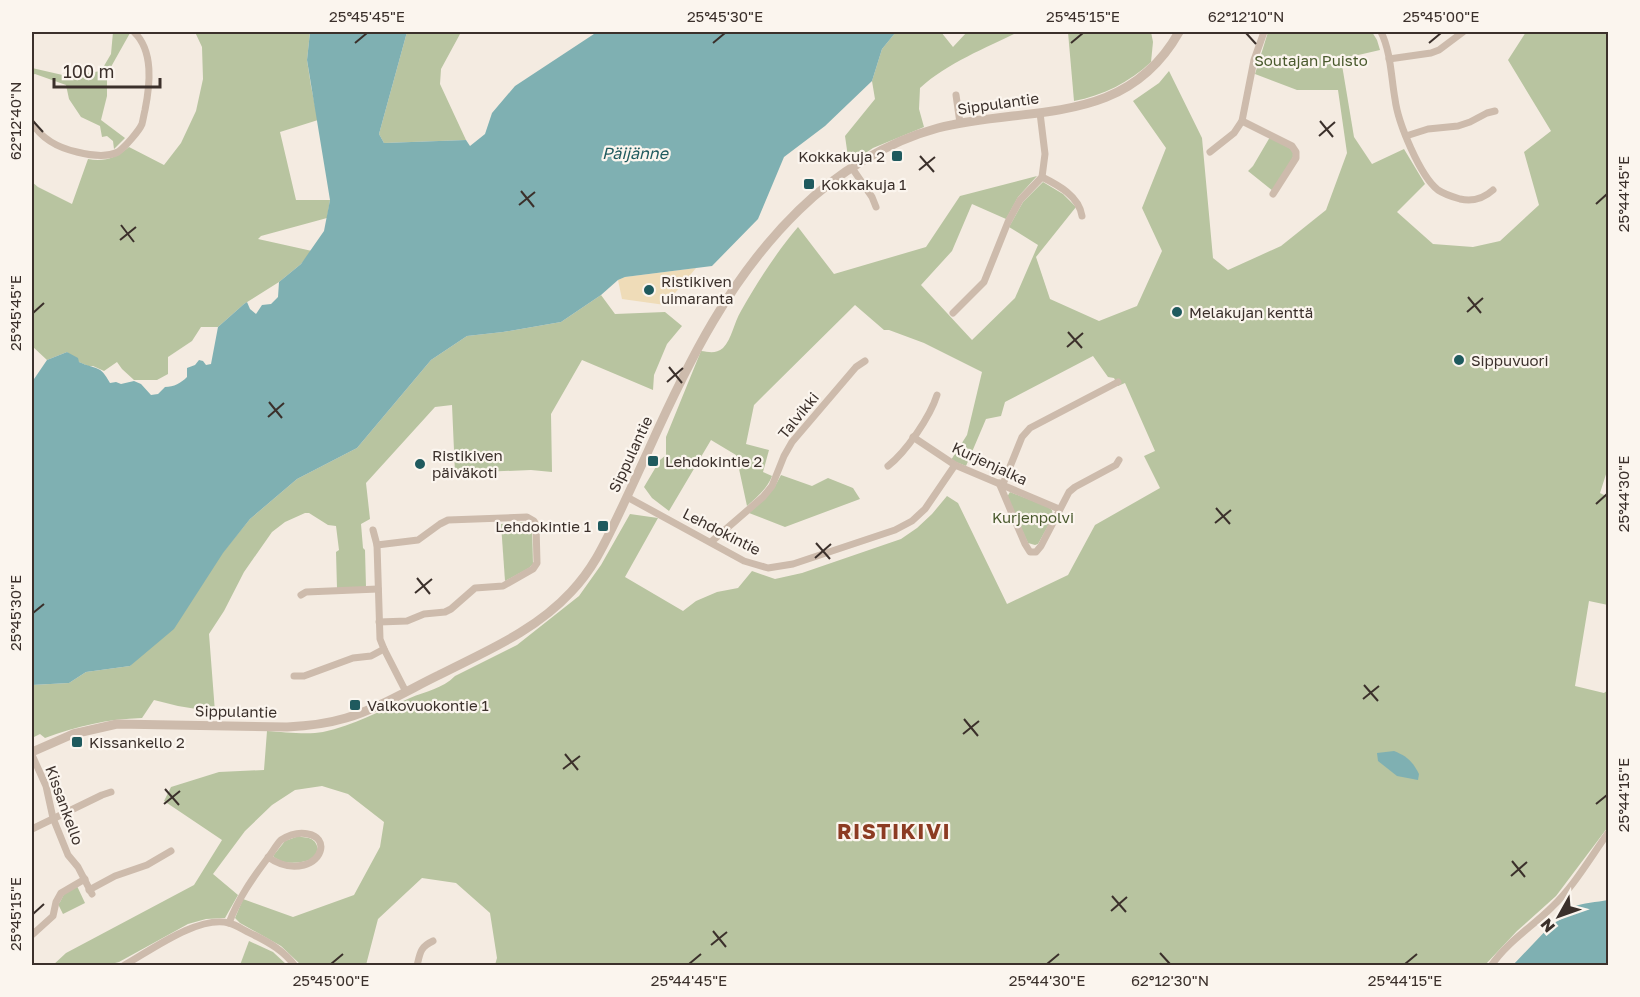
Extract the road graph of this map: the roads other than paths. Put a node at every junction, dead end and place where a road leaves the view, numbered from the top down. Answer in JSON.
{"nodes":[{"id":1,"x":134,"y":32,"type":"edge"},
{"id":2,"x":1179,"y":32,"type":"edge"},
{"id":3,"x":1264,"y":32,"type":"edge"},
{"id":4,"x":1381,"y":32,"type":"edge"},
{"id":5,"x":1463,"y":32,"type":"edge"},
{"id":6,"x":1389,"y":59,"type":"junction"},
{"id":7,"x":956,"y":94,"type":"dead end"},
{"id":8,"x":1495,"y":111,"type":"dead end"},
{"id":9,"x":1040,"y":112,"type":"junction"},
{"id":10,"x":1242,"y":121,"type":"junction"},
{"id":11,"x":32,"y":123,"type":"edge"},
{"id":12,"x":960,"y":123,"type":"junction"},
{"id":13,"x":1406,"y":136,"type":"junction"},
{"id":14,"x":1210,"y":152,"type":"dead end"},
{"id":15,"x":852,"y":168,"type":"junction"},
{"id":16,"x":1042,"y":177,"type":"junction"},
{"id":17,"x":1493,"y":190,"type":"dead end"},
{"id":18,"x":1273,"y":194,"type":"dead end"},
{"id":19,"x":876,"y":207,"type":"dead end"},
{"id":20,"x":1082,"y":216,"type":"dead end"},
{"id":21,"x":953,"y":312,"type":"dead end"},
{"id":22,"x":865,"y":361,"type":"dead end"},
{"id":23,"x":1118,"y":382,"type":"dead end"},
{"id":24,"x":937,"y":395,"type":"dead end"},
{"id":25,"x":913,"y":437,"type":"junction"},
{"id":26,"x":1119,"y":460,"type":"dead end"},
{"id":27,"x":955,"y":465,"type":"junction"},
{"id":28,"x":888,"y":466,"type":"dead end"},
{"id":29,"x":1001,"y":483,"type":"junction"},
{"id":30,"x":627,"y":497,"type":"junction"},
{"id":31,"x":1059,"y":509,"type":"junction"},
{"id":32,"x":373,"y":530,"type":"dead end"},
{"id":33,"x":711,"y":542,"type":"junction"},
{"id":34,"x":377,"y":545,"type":"junction"},
{"id":35,"x":378,"y":589,"type":"junction"},
{"id":36,"x":301,"y":595,"type":"dead end"},
{"id":37,"x":380,"y":622,"type":"junction"},
{"id":38,"x":384,"y":649,"type":"junction"},
{"id":39,"x":294,"y":676,"type":"dead end"},
{"id":40,"x":406,"y":692,"type":"junction"},
{"id":41,"x":32,"y":753,"type":"edge"},
{"id":42,"x":111,"y":792,"type":"dead end"},
{"id":43,"x":53,"y":818,"type":"junction"},
{"id":44,"x":32,"y":829,"type":"edge"},
{"id":45,"x":1608,"y":833,"type":"edge"},
{"id":46,"x":171,"y":851,"type":"dead end"},
{"id":47,"x":268,"y":857,"type":"junction"},
{"id":48,"x":85,"y":879,"type":"junction"},
{"id":49,"x":229,"y":923,"type":"junction"},
{"id":50,"x":32,"y":935,"type":"edge"},
{"id":51,"x":433,"y":941,"type":"dead end"},
{"id":52,"x":123,"y":966,"type":"edge"},
{"id":53,"x":295,"y":966,"type":"edge"},
{"id":54,"x":417,"y":966,"type":"edge"},
{"id":55,"x":1491,"y":966,"type":"edge"}],
"edges":[{"from":1,"to":11,"type":"street"},
{"from":2,"to":9,"type":"street","name":"Sippulantie"},
{"from":3,"to":10,"type":"street"},
{"from":4,"to":6,"type":"street"},
{"from":5,"to":6,"type":"street"},
{"from":6,"to":13,"type":"street"},
{"from":7,"to":12,"type":"street"},
{"from":8,"to":13,"type":"street"},
{"from":9,"to":12,"type":"street","name":"Sippulantie"},
{"from":9,"to":16,"type":"street"},
{"from":10,"to":14,"type":"street"},
{"from":10,"to":18,"type":"street"},
{"from":12,"to":15,"type":"street","name":"Sippulantie"},
{"from":13,"to":17,"type":"street"},
{"from":15,"to":19,"type":"street"},
{"from":15,"to":30,"type":"street","name":"Sippulantie"},
{"from":16,"to":20,"type":"street"},
{"from":16,"to":21,"type":"street"},
{"from":22,"to":33,"type":"street","name":"Talvikki"},
{"from":23,"to":29,"type":"street"},
{"from":24,"to":25,"type":"street"},
{"from":25,"to":27,"type":"street","name":"Kurjenjalka"},
{"from":25,"to":28,"type":"street"},
{"from":26,"to":31,"type":"street"},
{"from":27,"to":29,"type":"street","name":"Kurjenjalka"},
{"from":27,"to":33,"type":"street","name":"Lehdokintie"},
{"from":29,"to":31,"type":"street","name":"Kurjenjalka"},
{"from":29,"to":31,"type":"street"},
{"from":30,"to":33,"type":"street","name":"Lehdokintie"},
{"from":30,"to":40,"type":"street","name":"Sippulantie"},
{"from":32,"to":34,"type":"street"},
{"from":34,"to":35,"type":"street"},
{"from":34,"to":37,"type":"street"},
{"from":35,"to":36,"type":"street"},
{"from":35,"to":37,"type":"street"},
{"from":37,"to":38,"type":"street"},
{"from":38,"to":39,"type":"street"},
{"from":38,"to":40,"type":"street"},
{"from":40,"to":41,"type":"street","name":"Sippulantie"},
{"from":41,"to":43,"type":"street","name":"Kissankello"},
{"from":42,"to":43,"type":"street"},
{"from":43,"to":44,"type":"street"},
{"from":43,"to":48,"type":"street","name":"Kissankello"},
{"from":45,"to":55,"type":"street"},
{"from":46,"to":48,"type":"street","name":"Kissankello"},
{"from":47,"to":47,"type":"street"},
{"from":47,"to":49,"type":"street"},
{"from":48,"to":50,"type":"street"},
{"from":49,"to":52,"type":"street"},
{"from":49,"to":53,"type":"street"},
{"from":51,"to":54,"type":"street"}]}
